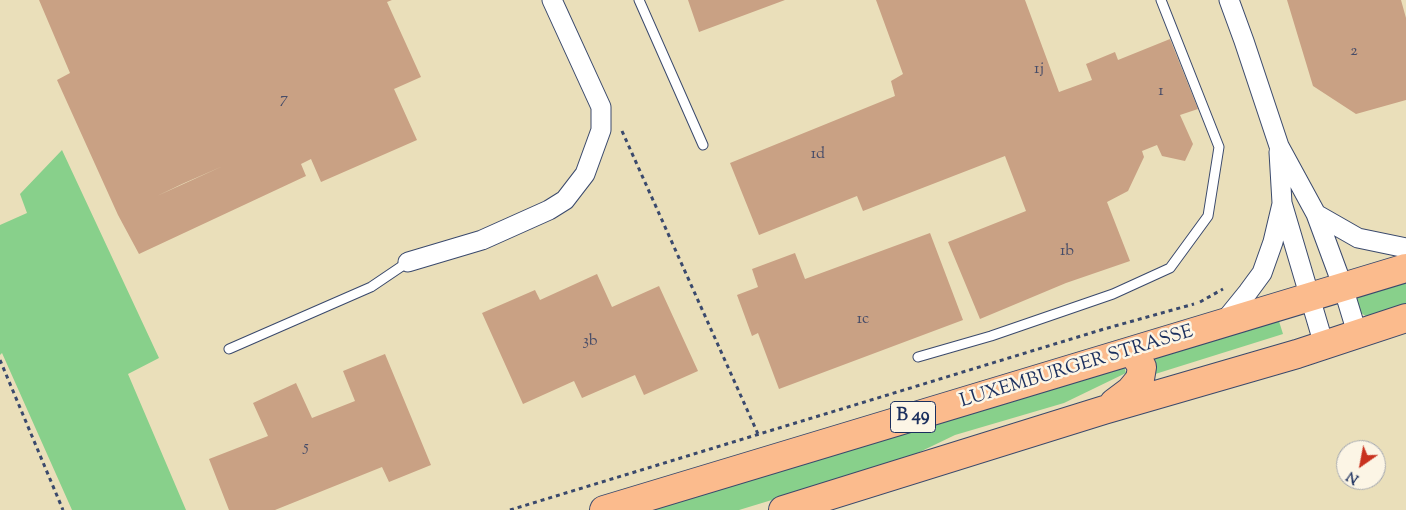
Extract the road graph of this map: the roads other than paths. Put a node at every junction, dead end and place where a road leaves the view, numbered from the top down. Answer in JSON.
{"nodes":[{"id":1,"x":552,"y":0,"type":"edge"},
{"id":2,"x":639,"y":0,"type":"edge"},
{"id":3,"x":1161,"y":0,"type":"edge"},
{"id":4,"x":1229,"y":0,"type":"edge"},
{"id":5,"x":703,"y":145,"type":"dead end"},
{"id":6,"x":1279,"y":146,"type":"junction"},
{"id":7,"x":1282,"y":203,"type":"junction"},
{"id":8,"x":1316,"y":214,"type":"junction"},
{"id":9,"x":1406,"y":248,"type":"edge"},
{"id":10,"x":408,"y":262,"type":"joint"},
{"id":11,"x":1406,"y":268,"type":"edge"},
{"id":12,"x":1343,"y":286,"type":"junction"},
{"id":13,"x":1311,"y":297,"type":"junction"},
{"id":14,"x":1406,"y":318,"type":"edge"},
{"id":15,"x":1222,"y":324,"type":"junction"},
{"id":16,"x":1357,"y":333,"type":"junction"},
{"id":17,"x":1324,"y":344,"type":"junction"},
{"id":18,"x":229,"y":349,"type":"dead end"},
{"id":19,"x":1130,"y":352,"type":"junction"},
{"id":20,"x":918,"y":357,"type":"dead end"},
{"id":21,"x":1104,"y":410,"type":"junction"},
{"id":22,"x":604,"y":510,"type":"edge"},
{"id":23,"x":783,"y":510,"type":"edge"}],
"edges":[{"from":1,"to":10,"type":"street"},
{"from":2,"to":5,"type":"lane"},
{"from":3,"to":20,"type":"lane"},
{"from":4,"to":6,"type":"street"},
{"from":6,"to":7,"type":"street"},
{"from":6,"to":8,"type":"street"},
{"from":7,"to":13,"type":"street"},
{"from":7,"to":15,"type":"street"},
{"from":8,"to":9,"type":"street"},
{"from":8,"to":12,"type":"street"},
{"from":10,"to":18,"type":"lane"},
{"from":11,"to":12,"type":"main road","name":"LUXEMBURGER STRASSE","number":"B 49"},
{"from":12,"to":13,"type":"main road","name":"LUXEMBURGER STRASSE","number":"B 49"},
{"from":12,"to":16,"type":"street"},
{"from":13,"to":15,"type":"main road","name":"LUXEMBURGER STRASSE","number":"B 49"},
{"from":13,"to":17,"type":"street"},
{"from":14,"to":16,"type":"main road"},
{"from":15,"to":19,"type":"main road","name":"LUXEMBURGER STRASSE","number":"B 49"},
{"from":16,"to":17,"type":"main road"},
{"from":17,"to":21,"type":"main road"},
{"from":19,"to":21,"type":"main road"},
{"from":19,"to":22,"type":"main road","name":"LUXEMBURGER STRASSE","number":"B 49"},
{"from":21,"to":23,"type":"main road"}]}
